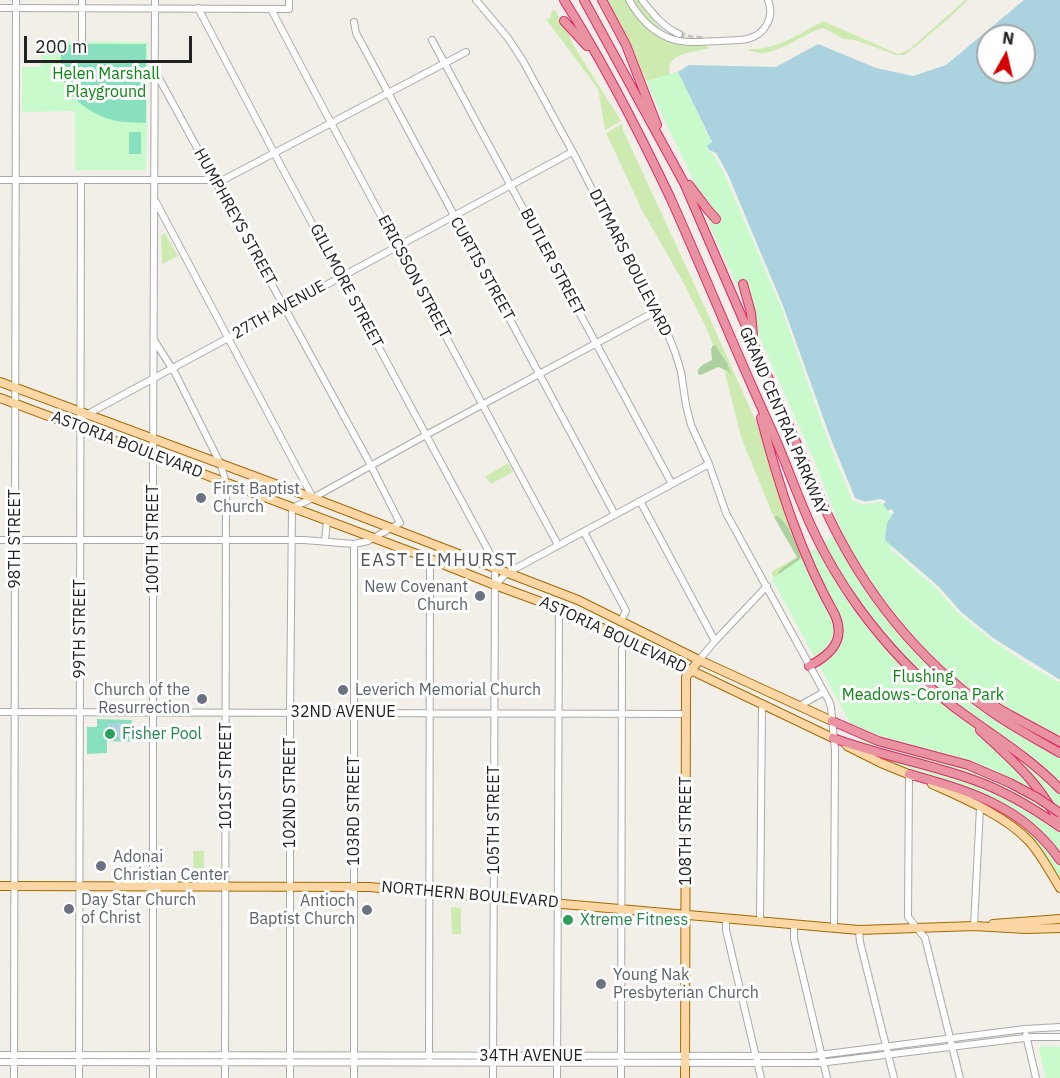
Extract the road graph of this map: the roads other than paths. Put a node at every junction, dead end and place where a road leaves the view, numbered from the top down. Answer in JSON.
{"nodes":[{"id":1,"x":82,"y":0,"type":"edge"},
{"id":2,"x":155,"y":0,"type":"edge"},
{"id":3,"x":289,"y":0,"type":"edge"},
{"id":4,"x":475,"y":0,"type":"edge"},
{"id":5,"x":564,"y":0,"type":"edge"},
{"id":6,"x":584,"y":0,"type":"edge"},
{"id":7,"x":602,"y":0,"type":"edge"},
{"id":8,"x":629,"y":0,"type":"edge"},
{"id":9,"x":642,"y":0,"type":"edge"},
{"id":10,"x":768,"y":0,"type":"edge"},
{"id":11,"x":16,"y":4,"type":"edge"},
{"id":12,"x":222,"y":5,"type":"edge"},
{"id":13,"x":0,"y":8,"type":"edge"},
{"id":14,"x":82,"y":8,"type":"junction"},
{"id":15,"x":155,"y":8,"type":"junction"},
{"id":16,"x":198,"y":8,"type":"junction"},
{"id":17,"x":271,"y":9,"type":"junction"},
{"id":18,"x":564,"y":21,"type":"dead end"},
{"id":19,"x":354,"y":22,"type":"dead end"},
{"id":20,"x":679,"y":34,"type":"tunnel mouth"},
{"id":21,"x":82,"y":40,"type":"dead end"},
{"id":22,"x":432,"y":40,"type":"dead end"},
{"id":23,"x":466,"y":52,"type":"dead end"},
{"id":24,"x":600,"y":60,"type":"junction"},
{"id":25,"x":445,"y":63,"type":"junction"},
{"id":26,"x":155,"y":70,"type":"junction"},
{"id":27,"x":388,"y":93,"type":"junction"},
{"id":28,"x":331,"y":123,"type":"junction"},
{"id":29,"x":666,"y":148,"type":"junction"},
{"id":30,"x":572,"y":152,"type":"junction"},
{"id":31,"x":274,"y":153,"type":"junction"},
{"id":32,"x":676,"y":168,"type":"junction"},
{"id":33,"x":0,"y":180,"type":"edge"},
{"id":34,"x":16,"y":180,"type":"junction"},
{"id":35,"x":81,"y":180,"type":"junction"},
{"id":36,"x":155,"y":180,"type":"junction"},
{"id":37,"x":216,"y":180,"type":"junction"},
{"id":38,"x":510,"y":184,"type":"junction"},
{"id":39,"x":154,"y":200,"type":"junction"},
{"id":40,"x":453,"y":216,"type":"junction"},
{"id":41,"x":716,"y":219,"type":"dead end"},
{"id":42,"x":168,"y":224,"type":"junction"},
{"id":43,"x":154,"y":227,"type":"junction"},
{"id":44,"x":398,"y":246,"type":"junction"},
{"id":45,"x":341,"y":277,"type":"junction"},
{"id":46,"x":743,"y":285,"type":"dead end"},
{"id":47,"x":285,"y":308,"type":"junction"},
{"id":48,"x":658,"y":310,"type":"junction"},
{"id":49,"x":228,"y":338,"type":"junction"},
{"id":50,"x":154,"y":340,"type":"junction"},
{"id":51,"x":595,"y":343,"type":"junction"},
{"id":52,"x":754,"y":344,"type":"junction"},
{"id":53,"x":173,"y":368,"type":"junction"},
{"id":54,"x":540,"y":375,"type":"junction"},
{"id":55,"x":153,"y":379,"type":"junction"},
{"id":56,"x":0,"y":382,"type":"edge"},
{"id":57,"x":15,"y":388,"type":"junction"},
{"id":58,"x":755,"y":395,"type":"junction"},
{"id":59,"x":0,"y":398,"type":"edge"},
{"id":60,"x":15,"y":403,"type":"junction"},
{"id":61,"x":483,"y":405,"type":"junction"},
{"id":62,"x":83,"y":415,"type":"junction"},
{"id":63,"x":81,"y":428,"type":"junction"},
{"id":64,"x":426,"y":435,"type":"junction"},
{"id":65,"x":153,"y":439,"type":"junction"},
{"id":66,"x":212,"y":446,"type":"junction"},
{"id":67,"x":153,"y":456,"type":"junction"},
{"id":68,"x":198,"y":456,"type":"junction"},
{"id":69,"x":709,"y":464,"type":"junction"},
{"id":70,"x":221,"y":465,"type":"junction"},
{"id":71,"x":370,"y":466,"type":"junction"},
{"id":72,"x":226,"y":483,"type":"junction"},
{"id":73,"x":672,"y":484,"type":"junction"},
{"id":74,"x":313,"y":498,"type":"junction"},
{"id":75,"x":640,"y":501,"type":"junction"},
{"id":76,"x":292,"y":508,"type":"junction"},
{"id":77,"x":615,"y":515,"type":"junction"},
{"id":78,"x":327,"y":521,"type":"junction"},
{"id":79,"x":390,"y":528,"type":"junction"},
{"id":80,"x":584,"y":532,"type":"junction"},
{"id":81,"x":370,"y":539,"type":"junction"},
{"id":82,"x":0,"y":540,"type":"edge"},
{"id":83,"x":15,"y":540,"type":"junction"},
{"id":84,"x":80,"y":540,"type":"junction"},
{"id":85,"x":153,"y":540,"type":"junction"},
{"id":86,"x":226,"y":540,"type":"junction"},
{"id":87,"x":291,"y":540,"type":"junction"},
{"id":88,"x":325,"y":541,"type":"junction"},
{"id":89,"x":354,"y":544,"type":"junction"},
{"id":90,"x":558,"y":545,"type":"junction"},
{"id":91,"x":430,"y":559,"type":"junction"},
{"id":92,"x":495,"y":566,"type":"junction"},
{"id":93,"x":507,"y":573,"type":"junction"},
{"id":94,"x":495,"y":585,"type":"junction"},
{"id":95,"x":767,"y":586,"type":"junction"},
{"id":96,"x":559,"y":608,"type":"junction"},
{"id":97,"x":621,"y":621,"type":"junction"},
{"id":98,"x":908,"y":638,"type":"junction"},
{"id":99,"x":626,"y":639,"type":"junction"},
{"id":100,"x":715,"y":641,"type":"junction"},
{"id":101,"x":699,"y":660,"type":"junction"},
{"id":102,"x":809,"y":666,"type":"junction"},
{"id":103,"x":691,"y":671,"type":"junction"},
{"id":104,"x":824,"y":692,"type":"junction"},
{"id":105,"x":762,"y":705,"type":"junction"},
{"id":106,"x":800,"y":706,"type":"junction"},
{"id":107,"x":955,"y":708,"type":"junction"},
{"id":108,"x":0,"y":712,"type":"edge"},
{"id":109,"x":15,"y":712,"type":"junction"},
{"id":110,"x":80,"y":712,"type":"junction"},
{"id":111,"x":153,"y":712,"type":"junction"},
{"id":112,"x":226,"y":712,"type":"junction"},
{"id":113,"x":290,"y":712,"type":"junction"},
{"id":114,"x":355,"y":712,"type":"junction"},
{"id":115,"x":430,"y":713,"type":"junction"},
{"id":116,"x":494,"y":713,"type":"junction"},
{"id":117,"x":558,"y":713,"type":"junction"},
{"id":118,"x":622,"y":714,"type":"junction"},
{"id":119,"x":686,"y":714,"type":"junction"},
{"id":120,"x":832,"y":721,"type":"junction"},
{"id":121,"x":833,"y":738,"type":"junction"},
{"id":122,"x":1060,"y":742,"type":"edge"},
{"id":123,"x":1060,"y":753,"type":"edge"},
{"id":124,"x":909,"y":774,"type":"junction"},
{"id":125,"x":1060,"y":789,"type":"edge"},
{"id":126,"x":980,"y":808,"type":"junction"},
{"id":127,"x":1060,"y":813,"type":"edge"},
{"id":128,"x":1060,"y":825,"type":"edge"},
{"id":129,"x":1060,"y":860,"type":"edge"},
{"id":130,"x":0,"y":886,"type":"edge"},
{"id":131,"x":14,"y":886,"type":"junction"},
{"id":132,"x":80,"y":886,"type":"junction"},
{"id":133,"x":153,"y":886,"type":"junction"},
{"id":134,"x":226,"y":886,"type":"junction"},
{"id":135,"x":290,"y":887,"type":"junction"},
{"id":136,"x":354,"y":887,"type":"junction"},
{"id":137,"x":1060,"y":888,"type":"edge"},
{"id":138,"x":429,"y":891,"type":"junction"},
{"id":139,"x":494,"y":897,"type":"junction"},
{"id":140,"x":558,"y":903,"type":"junction"},
{"id":141,"x":622,"y":909,"type":"junction"},
{"id":142,"x":686,"y":915,"type":"junction"},
{"id":143,"x":726,"y":918,"type":"junction"},
{"id":144,"x":1060,"y":919,"type":"edge"},
{"id":145,"x":760,"y":921,"type":"junction"},
{"id":146,"x":794,"y":924,"type":"junction"},
{"id":147,"x":974,"y":926,"type":"junction"},
{"id":148,"x":834,"y":928,"type":"junction"},
{"id":149,"x":916,"y":928,"type":"junction"},
{"id":150,"x":1060,"y":928,"type":"edge"},
{"id":151,"x":859,"y":930,"type":"junction"},
{"id":152,"x":1060,"y":1028,"type":"edge"},
{"id":153,"x":1025,"y":1029,"type":"junction"},
{"id":154,"x":1027,"y":1037,"type":"junction"},
{"id":155,"x":1060,"y":1037,"type":"edge"},
{"id":156,"x":950,"y":1038,"type":"junction"},
{"id":157,"x":886,"y":1047,"type":"junction"},
{"id":158,"x":952,"y":1047,"type":"junction"},
{"id":159,"x":0,"y":1055,"type":"edge"},
{"id":160,"x":822,"y":1055,"type":"junction"},
{"id":161,"x":888,"y":1055,"type":"junction"},
{"id":162,"x":14,"y":1058,"type":"junction"},
{"id":163,"x":79,"y":1059,"type":"junction"},
{"id":164,"x":153,"y":1059,"type":"junction"},
{"id":165,"x":225,"y":1059,"type":"junction"},
{"id":166,"x":290,"y":1059,"type":"junction"},
{"id":167,"x":354,"y":1059,"type":"junction"},
{"id":168,"x":429,"y":1059,"type":"junction"},
{"id":169,"x":493,"y":1059,"type":"junction"},
{"id":170,"x":557,"y":1059,"type":"junction"},
{"id":171,"x":621,"y":1060,"type":"junction"},
{"id":172,"x":685,"y":1060,"type":"junction"},
{"id":173,"x":757,"y":1060,"type":"junction"},
{"id":174,"x":0,"y":1062,"type":"edge"},
{"id":175,"x":824,"y":1063,"type":"junction"},
{"id":176,"x":14,"y":1078,"type":"edge"},
{"id":177,"x":79,"y":1078,"type":"edge"},
{"id":178,"x":153,"y":1078,"type":"edge"},
{"id":179,"x":225,"y":1078,"type":"edge"},
{"id":180,"x":290,"y":1078,"type":"edge"},
{"id":181,"x":354,"y":1078,"type":"edge"},
{"id":182,"x":493,"y":1078,"type":"edge"},
{"id":183,"x":557,"y":1078,"type":"edge"},
{"id":184,"x":621,"y":1078,"type":"edge"},
{"id":185,"x":685,"y":1078,"type":"edge"},
{"id":186,"x":761,"y":1078,"type":"edge"},
{"id":187,"x":827,"y":1078,"type":"edge"},
{"id":188,"x":894,"y":1078,"type":"edge"},
{"id":189,"x":960,"y":1078,"type":"edge"},
{"id":190,"x":1036,"y":1078,"type":"edge"}],
"edges":[{"from":1,"to":14,"type":"street"},
{"from":2,"to":15,"type":"street","name":"100TH STREET"},
{"from":3,"to":17,"type":"street"},
{"from":4,"to":30,"type":"street","name":"DITMARS BOULEVARD"},
{"from":5,"to":24,"type":"highway","name":"GRAND CENTRAL PARKWAY"},
{"from":6,"to":29,"type":"highway","name":"GRAND CENTRAL PARKWAY"},
{"from":7,"to":29,"type":"highway"},
{"from":8,"to":10,"type":"street"},
{"from":9,"to":20,"type":"street"},
{"from":11,"to":13,"type":"street"},
{"from":11,"to":14,"type":"street"},
{"from":11,"to":34,"type":"street","name":"98TH STREET"},
{"from":12,"to":16,"type":"street"},
{"from":12,"to":17,"type":"street"},
{"from":14,"to":15,"type":"street"},
{"from":14,"to":21,"type":"street"},
{"from":15,"to":16,"type":"street"},
{"from":15,"to":26,"type":"street","name":"100TH STREET"},
{"from":16,"to":31,"type":"street","name":"GILLMORE STREET"},
{"from":17,"to":28,"type":"street","name":"ERICSSON STREET"},
{"from":18,"to":24,"type":"highway"},
{"from":19,"to":27,"type":"street","name":"CURTIS STREET"},
{"from":22,"to":25,"type":"street","name":"BUTLER STREET"},
{"from":23,"to":25,"type":"street"},
{"from":24,"to":58,"type":"highway","name":"GRAND CENTRAL PARKWAY"},
{"from":25,"to":27,"type":"street"},
{"from":25,"to":38,"type":"street","name":"BUTLER STREET"},
{"from":26,"to":36,"type":"street","name":"100TH STREET"},
{"from":26,"to":37,"type":"street","name":"HUMPHREYS STREET"},
{"from":27,"to":28,"type":"street"},
{"from":27,"to":40,"type":"street","name":"CURTIS STREET"},
{"from":28,"to":31,"type":"street"},
{"from":28,"to":44,"type":"street","name":"ERICSSON STREET"},
{"from":29,"to":32,"type":"highway","name":"GRAND CENTRAL PARKWAY"},
{"from":30,"to":38,"type":"street","name":"27TH AVENUE"},
{"from":30,"to":48,"type":"street","name":"DITMARS BOULEVARD"},
{"from":31,"to":37,"type":"street"},
{"from":31,"to":45,"type":"street","name":"GILLMORE STREET"},
{"from":32,"to":41,"type":"highway"},
{"from":32,"to":52,"type":"highway","name":"GRAND CENTRAL PARKWAY"},
{"from":33,"to":34,"type":"street"},
{"from":34,"to":35,"type":"street"},
{"from":34,"to":57,"type":"street","name":"98TH STREET"},
{"from":35,"to":36,"type":"street"},
{"from":35,"to":62,"type":"street","name":"99TH STREET"},
{"from":36,"to":37,"type":"street"},
{"from":36,"to":39,"type":"street","name":"100TH STREET"},
{"from":37,"to":47,"type":"street","name":"HUMPHREYS STREET"},
{"from":38,"to":40,"type":"street","name":"27TH AVENUE"},
{"from":38,"to":51,"type":"street","name":"BUTLER STREET"},
{"from":39,"to":42,"type":"street"},
{"from":39,"to":43,"type":"street","name":"100TH STREET"},
{"from":40,"to":44,"type":"street","name":"27TH AVENUE"},
{"from":40,"to":54,"type":"street","name":"CURTIS STREET"},
{"from":42,"to":43,"type":"street"},
{"from":42,"to":49,"type":"street"},
{"from":43,"to":50,"type":"street","name":"100TH STREET"},
{"from":44,"to":45,"type":"street","name":"27TH AVENUE"},
{"from":44,"to":61,"type":"street","name":"ERICSSON STREET"},
{"from":45,"to":47,"type":"street","name":"27TH AVENUE"},
{"from":45,"to":64,"type":"street","name":"GILLMORE STREET"},
{"from":46,"to":52,"type":"highway"},
{"from":47,"to":49,"type":"street","name":"27TH AVENUE"},
{"from":47,"to":71,"type":"street","name":"HUMPHREYS STREET"},
{"from":48,"to":51,"type":"street"},
{"from":48,"to":69,"type":"street","name":"DITMARS BOULEVARD"},
{"from":49,"to":53,"type":"street","name":"27TH AVENUE"},
{"from":49,"to":74,"type":"street"},
{"from":50,"to":53,"type":"street","name":"101ST STREET"},
{"from":50,"to":55,"type":"street","name":"100TH STREET"},
{"from":51,"to":54,"type":"street"},
{"from":51,"to":73,"type":"street","name":"BUTLER STREET"},
{"from":52,"to":98,"type":"highway","name":"GRAND CENTRAL PARKWAY"},
{"from":53,"to":55,"type":"street","name":"27TH AVENUE"},
{"from":53,"to":66,"type":"street","name":"101ST STREET"},
{"from":54,"to":61,"type":"street"},
{"from":54,"to":77,"type":"street","name":"CURTIS STREET"},
{"from":55,"to":62,"type":"street","name":"27TH AVENUE"},
{"from":55,"to":65,"type":"street","name":"100TH STREET"},
{"from":56,"to":57,"type":"main road","name":"ASTORIA BOULEVARD"},
{"from":57,"to":60,"type":"street","name":"98TH STREET"},
{"from":57,"to":62,"type":"main road","name":"ASTORIA BOULEVARD"},
{"from":58,"to":102,"type":"highway"},
{"from":58,"to":107,"type":"highway","name":"GRAND CENTRAL PARKWAY"},
{"from":59,"to":60,"type":"main road","name":"ASTORIA BOULEVARD"},
{"from":60,"to":63,"type":"main road","name":"ASTORIA BOULEVARD"},
{"from":60,"to":83,"type":"street","name":"98TH STREET"},
{"from":61,"to":64,"type":"street"},
{"from":61,"to":90,"type":"street","name":"ERICSSON STREET"},
{"from":62,"to":63,"type":"street","name":"99TH STREET"},
{"from":62,"to":65,"type":"main road","name":"ASTORIA BOULEVARD"},
{"from":63,"to":67,"type":"main road","name":"ASTORIA BOULEVARD"},
{"from":63,"to":84,"type":"street","name":"99TH STREET"},
{"from":64,"to":71,"type":"street"},
{"from":64,"to":92,"type":"street","name":"GILLMORE STREET"},
{"from":65,"to":67,"type":"street","name":"100TH STREET"},
{"from":65,"to":68,"type":"main road","name":"ASTORIA BOULEVARD"},
{"from":66,"to":68,"type":"street"},
{"from":66,"to":70,"type":"street","name":"101ST STREET"},
{"from":67,"to":72,"type":"main road","name":"ASTORIA BOULEVARD"},
{"from":67,"to":85,"type":"street","name":"100TH STREET"},
{"from":68,"to":70,"type":"main road","name":"ASTORIA BOULEVARD"},
{"from":69,"to":73,"type":"street"},
{"from":69,"to":95,"type":"street","name":"DITMARS BOULEVARD"},
{"from":70,"to":72,"type":"street","name":"101ST STREET"},
{"from":70,"to":74,"type":"main road","name":"ASTORIA BOULEVARD"},
{"from":71,"to":74,"type":"street"},
{"from":71,"to":79,"type":"street","name":"HUMPHREYS STREET"},
{"from":72,"to":76,"type":"main road","name":"ASTORIA BOULEVARD"},
{"from":72,"to":86,"type":"street","name":"101ST STREET"},
{"from":73,"to":75,"type":"street"},
{"from":74,"to":76,"type":"street"},
{"from":74,"to":79,"type":"main road","name":"ASTORIA BOULEVARD"},
{"from":75,"to":77,"type":"street"},
{"from":75,"to":100,"type":"street"},
{"from":76,"to":78,"type":"main road","name":"ASTORIA BOULEVARD"},
{"from":76,"to":87,"type":"street","name":"102ND STREET"},
{"from":77,"to":80,"type":"street"},
{"from":78,"to":81,"type":"main road","name":"ASTORIA BOULEVARD"},
{"from":78,"to":88,"type":"street"},
{"from":79,"to":81,"type":"street"},
{"from":79,"to":92,"type":"main road","name":"ASTORIA BOULEVARD"},
{"from":80,"to":90,"type":"street"},
{"from":80,"to":97,"type":"street"},
{"from":81,"to":89,"type":"street"},
{"from":81,"to":91,"type":"main road","name":"ASTORIA BOULEVARD"},
{"from":82,"to":83,"type":"street"},
{"from":83,"to":84,"type":"street"},
{"from":83,"to":109,"type":"street","name":"98TH STREET"},
{"from":84,"to":85,"type":"street"},
{"from":84,"to":110,"type":"street","name":"99TH STREET"},
{"from":85,"to":86,"type":"street"},
{"from":85,"to":111,"type":"street","name":"100TH STREET"},
{"from":86,"to":87,"type":"street"},
{"from":86,"to":112,"type":"street","name":"101ST STREET"},
{"from":87,"to":88,"type":"street"},
{"from":87,"to":113,"type":"street","name":"102ND STREET"},
{"from":88,"to":89,"type":"street"},
{"from":89,"to":114,"type":"street","name":"103RD STREET"},
{"from":90,"to":93,"type":"street"},
{"from":91,"to":94,"type":"main road","name":"ASTORIA BOULEVARD"},
{"from":91,"to":115,"type":"street"},
{"from":92,"to":93,"type":"main road","name":"ASTORIA BOULEVARD"},
{"from":92,"to":94,"type":"street","name":"105TH STREET"},
{"from":93,"to":94,"type":"street"},
{"from":93,"to":97,"type":"main road","name":"ASTORIA BOULEVARD"},
{"from":94,"to":96,"type":"main road","name":"ASTORIA BOULEVARD"},
{"from":94,"to":116,"type":"street","name":"105TH STREET"},
{"from":95,"to":100,"type":"street"},
{"from":95,"to":102,"type":"street","name":"DITMARS BOULEVARD"},
{"from":96,"to":99,"type":"main road","name":"ASTORIA BOULEVARD"},
{"from":96,"to":117,"type":"street"},
{"from":97,"to":101,"type":"main road","name":"ASTORIA BOULEVARD"},
{"from":98,"to":122,"type":"highway","name":"GRAND CENTRAL PARKWAY"},
{"from":98,"to":123,"type":"highway","name":"GRAND CENTRAL PARKWAY"},
{"from":99,"to":103,"type":"main road","name":"ASTORIA BOULEVARD"},
{"from":99,"to":118,"type":"street"},
{"from":100,"to":101,"type":"street"},
{"from":101,"to":103,"type":"main road","name":"108TH STREET"},
{"from":101,"to":106,"type":"main road","name":"ASTORIA BOULEVARD"},
{"from":102,"to":104,"type":"street","name":"DITMARS BOULEVARD"},
{"from":103,"to":105,"type":"main road","name":"ASTORIA BOULEVARD"},
{"from":103,"to":119,"type":"main road","name":"108TH STREET"},
{"from":104,"to":106,"type":"street"},
{"from":104,"to":120,"type":"street","name":"DITMARS BOULEVARD"},
{"from":105,"to":121,"type":"main road","name":"ASTORIA BOULEVARD"},
{"from":105,"to":145,"type":"street"},
{"from":106,"to":120,"type":"main road","name":"ASTORIA BOULEVARD"},
{"from":107,"to":125,"type":"highway","name":"GRAND CENTRAL PARKWAY"},
{"from":107,"to":128,"type":"highway"},
{"from":108,"to":109,"type":"street","name":"32ND AVENUE"},
{"from":109,"to":110,"type":"street","name":"32ND AVENUE"},
{"from":109,"to":131,"type":"street","name":"98TH STREET"},
{"from":110,"to":111,"type":"street","name":"32ND AVENUE"},
{"from":110,"to":132,"type":"street","name":"99TH STREET"},
{"from":111,"to":112,"type":"street","name":"32ND AVENUE"},
{"from":111,"to":133,"type":"street","name":"100TH STREET"},
{"from":112,"to":113,"type":"street","name":"32ND AVENUE"},
{"from":112,"to":134,"type":"street","name":"101ST STREET"},
{"from":113,"to":114,"type":"street","name":"32ND AVENUE"},
{"from":113,"to":135,"type":"street","name":"102ND STREET"},
{"from":114,"to":115,"type":"street","name":"32ND AVENUE"},
{"from":114,"to":136,"type":"street","name":"103RD STREET"},
{"from":115,"to":116,"type":"street","name":"32ND AVENUE"},
{"from":115,"to":138,"type":"street"},
{"from":116,"to":117,"type":"street","name":"32ND AVENUE"},
{"from":116,"to":139,"type":"street","name":"105TH STREET"},
{"from":117,"to":118,"type":"street","name":"32ND AVENUE"},
{"from":117,"to":140,"type":"street"},
{"from":118,"to":119,"type":"street","name":"32ND AVENUE"},
{"from":118,"to":141,"type":"street"},
{"from":119,"to":142,"type":"main road","name":"108TH STREET"},
{"from":120,"to":121,"type":"street","name":"DITMARS BOULEVARD"},
{"from":120,"to":127,"type":"highway","bridge":true},
{"from":121,"to":124,"type":"main road","name":"ASTORIA BOULEVARD"},
{"from":121,"to":128,"type":"highway"},
{"from":121,"to":148,"type":"street","name":"DITMARS BOULEVARD"},
{"from":124,"to":126,"type":"main road","name":"ASTORIA BOULEVARD"},
{"from":124,"to":129,"type":"highway"},
{"from":124,"to":149,"type":"street"},
{"from":126,"to":137,"type":"main road","name":"ASTORIA BOULEVARD"},
{"from":126,"to":147,"type":"street"},
{"from":130,"to":131,"type":"main road","name":"NORTHERN BOULEVARD"},
{"from":131,"to":132,"type":"main road","name":"NORTHERN BOULEVARD"},
{"from":131,"to":162,"type":"street","name":"98TH STREET"},
{"from":132,"to":133,"type":"main road","name":"NORTHERN BOULEVARD"},
{"from":132,"to":163,"type":"street","name":"99TH STREET"},
{"from":133,"to":134,"type":"main road","name":"NORTHERN BOULEVARD"},
{"from":133,"to":164,"type":"street","name":"100TH STREET"},
{"from":134,"to":135,"type":"main road","name":"NORTHERN BOULEVARD"},
{"from":134,"to":165,"type":"street","name":"101ST STREET"},
{"from":135,"to":136,"type":"main road","name":"NORTHERN BOULEVARD"},
{"from":135,"to":166,"type":"street","name":"102ND STREET"},
{"from":136,"to":138,"type":"main road","name":"NORTHERN BOULEVARD"},
{"from":136,"to":167,"type":"street","name":"103RD STREET"},
{"from":138,"to":139,"type":"main road","name":"NORTHERN BOULEVARD"},
{"from":138,"to":168,"type":"street"},
{"from":139,"to":140,"type":"main road","name":"NORTHERN BOULEVARD"},
{"from":139,"to":169,"type":"street","name":"105TH STREET"},
{"from":140,"to":141,"type":"main road","name":"NORTHERN BOULEVARD"},
{"from":140,"to":170,"type":"street"},
{"from":141,"to":142,"type":"main road","name":"NORTHERN BOULEVARD"},
{"from":141,"to":171,"type":"street"},
{"from":142,"to":143,"type":"main road","name":"NORTHERN BOULEVARD"},
{"from":142,"to":172,"type":"main road","name":"108TH STREET"},
{"from":143,"to":145,"type":"main road","name":"NORTHERN BOULEVARD"},
{"from":143,"to":173,"type":"street"},
{"from":144,"to":147,"type":"main road","name":"NORTHERN BOULEVARD"},
{"from":145,"to":146,"type":"main road","name":"NORTHERN BOULEVARD"},
{"from":146,"to":148,"type":"main road","name":"NORTHERN BOULEVARD"},
{"from":146,"to":160,"type":"street"},
{"from":147,"to":149,"type":"main road","name":"NORTHERN BOULEVARD"},
{"from":147,"to":150,"type":"main road","name":"NORTHERN BOULEVARD"},
{"from":148,"to":151,"type":"main road","name":"NORTHERN BOULEVARD"},
{"from":149,"to":151,"type":"main road","name":"NORTHERN BOULEVARD"},
{"from":149,"to":156,"type":"street"},
{"from":151,"to":157,"type":"street"},
{"from":152,"to":153,"type":"street","name":"34TH AVENUE"},
{"from":153,"to":154,"type":"street"},
{"from":153,"to":156,"type":"street","name":"34TH AVENUE"},
{"from":154,"to":155,"type":"street","name":"34TH AVENUE"},
{"from":154,"to":158,"type":"street","name":"34TH AVENUE"},
{"from":154,"to":190,"type":"street"},
{"from":156,"to":157,"type":"street","name":"34TH AVENUE"},
{"from":156,"to":158,"type":"street"},
{"from":157,"to":160,"type":"street","name":"34TH AVENUE"},
{"from":157,"to":161,"type":"street"},
{"from":158,"to":161,"type":"street","name":"34TH AVENUE"},
{"from":158,"to":189,"type":"street"},
{"from":159,"to":162,"type":"street","name":"34TH AVENUE"},
{"from":160,"to":173,"type":"street","name":"34TH AVENUE"},
{"from":160,"to":175,"type":"street"},
{"from":161,"to":175,"type":"street","name":"34TH AVENUE"},
{"from":161,"to":188,"type":"street"},
{"from":162,"to":163,"type":"street","name":"34TH AVENUE"},
{"from":162,"to":174,"type":"street","name":"34TH AVENUE"},
{"from":162,"to":176,"type":"street","name":"98TH STREET"},
{"from":163,"to":164,"type":"street","name":"34TH AVENUE"},
{"from":163,"to":177,"type":"street","name":"99TH STREET"},
{"from":164,"to":165,"type":"street","name":"34TH AVENUE"},
{"from":164,"to":178,"type":"street","name":"100TH STREET"},
{"from":165,"to":166,"type":"street","name":"34TH AVENUE"},
{"from":165,"to":179,"type":"street","name":"101ST STREET"},
{"from":166,"to":167,"type":"street","name":"34TH AVENUE"},
{"from":166,"to":180,"type":"street","name":"102ND STREET"},
{"from":167,"to":168,"type":"street","name":"34TH AVENUE"},
{"from":167,"to":181,"type":"street","name":"103RD STREET"},
{"from":168,"to":169,"type":"street","name":"34TH AVENUE"},
{"from":169,"to":170,"type":"street","name":"34TH AVENUE"},
{"from":169,"to":182,"type":"street","name":"105TH STREET"},
{"from":170,"to":171,"type":"street","name":"34TH AVENUE"},
{"from":170,"to":183,"type":"street"},
{"from":171,"to":172,"type":"street","name":"34TH AVENUE"},
{"from":171,"to":184,"type":"street"},
{"from":172,"to":173,"type":"street","name":"34TH AVENUE"},
{"from":172,"to":185,"type":"main road","name":"108TH STREET"},
{"from":173,"to":175,"type":"street","name":"34TH AVENUE"},
{"from":173,"to":186,"type":"street"},
{"from":175,"to":187,"type":"street"}]}
